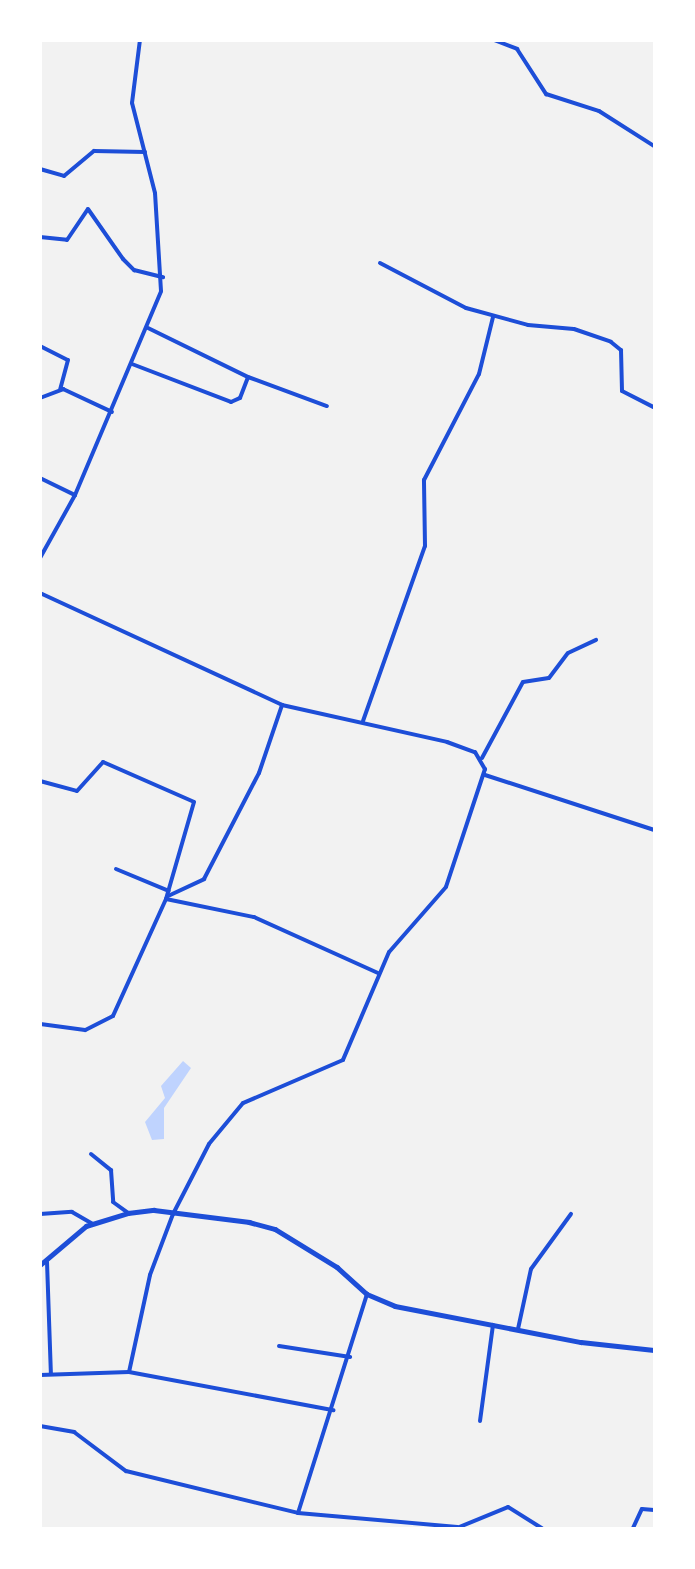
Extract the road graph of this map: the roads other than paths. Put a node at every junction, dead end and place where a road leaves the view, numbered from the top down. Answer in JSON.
{"nodes":[{"id":1,"x":140,"y":40,"type":"edge"},
{"id":2,"x":494,"y":40,"type":"edge"},
{"id":3,"x":654,"y":146,"type":"edge"},
{"id":4,"x":145,"y":152,"type":"junction"},
{"id":5,"x":40,"y":170,"type":"edge"},
{"id":6,"x":40,"y":237,"type":"edge"},
{"id":7,"x":380,"y":263,"type":"dead end"},
{"id":8,"x":163,"y":278,"type":"junction"},
{"id":9,"x":493,"y":317,"type":"junction"},
{"id":10,"x":148,"y":328,"type":"junction"},
{"id":11,"x":40,"y":346,"type":"edge"},
{"id":12,"x":132,"y":364,"type":"junction"},
{"id":13,"x":248,"y":377,"type":"junction"},
{"id":14,"x":60,"y":388,"type":"junction"},
{"id":15,"x":40,"y":398,"type":"edge"},
{"id":16,"x":327,"y":406,"type":"dead end"},
{"id":17,"x":654,"y":408,"type":"edge"},
{"id":18,"x":112,"y":412,"type":"junction"},
{"id":19,"x":40,"y":478,"type":"edge"},
{"id":20,"x":75,"y":495,"type":"junction"},
{"id":21,"x":40,"y":558,"type":"edge"},
{"id":22,"x":40,"y":592,"type":"edge"},
{"id":23,"x":596,"y":640,"type":"dead end"},
{"id":24,"x":282,"y":705,"type":"junction"},
{"id":25,"x":363,"y":721,"type":"junction"},
{"id":26,"x":482,"y":758,"type":"junction"},
{"id":27,"x":485,"y":775,"type":"junction"},
{"id":28,"x":40,"y":781,"type":"edge"},
{"id":29,"x":654,"y":830,"type":"edge"},
{"id":30,"x":116,"y":869,"type":"dead end"},
{"id":31,"x":169,"y":891,"type":"junction"},
{"id":32,"x":167,"y":898,"type":"junction"},
{"id":33,"x":378,"y":973,"type":"junction"},
{"id":34,"x":40,"y":1024,"type":"edge"},
{"id":35,"x":91,"y":1154,"type":"dead end"},
{"id":36,"x":128,"y":1213,"type":"junction"},
{"id":37,"x":40,"y":1214,"type":"edge"},
{"id":38,"x":173,"y":1214,"type":"junction"},
{"id":39,"x":571,"y":1214,"type":"dead end"},
{"id":40,"x":93,"y":1224,"type":"junction"},
{"id":41,"x":46,"y":1262,"type":"junction"},
{"id":42,"x":40,"y":1265,"type":"edge"},
{"id":43,"x":367,"y":1294,"type":"junction"},
{"id":44,"x":493,"y":1325,"type":"junction"},
{"id":45,"x":518,"y":1329,"type":"junction"},
{"id":46,"x":279,"y":1346,"type":"dead end"},
{"id":47,"x":654,"y":1350,"type":"edge"},
{"id":48,"x":350,"y":1357,"type":"junction"},
{"id":49,"x":129,"y":1372,"type":"junction"},
{"id":50,"x":51,"y":1374,"type":"junction"},
{"id":51,"x":40,"y":1375,"type":"edge"},
{"id":52,"x":333,"y":1410,"type":"junction"},
{"id":53,"x":480,"y":1421,"type":"dead end"},
{"id":54,"x":40,"y":1426,"type":"edge"},
{"id":55,"x":654,"y":1510,"type":"edge"},
{"id":56,"x":298,"y":1513,"type":"junction"},
{"id":57,"x":457,"y":1528,"type":"edge"},
{"id":58,"x":542,"y":1528,"type":"edge"},
{"id":59,"x":633,"y":1528,"type":"edge"}],
"edges":[{"from":1,"to":4,"type":"street"},
{"from":2,"to":3,"type":"street"},
{"from":4,"to":5,"type":"street"},
{"from":4,"to":8,"type":"street"},
{"from":6,"to":8,"type":"street"},
{"from":7,"to":9,"type":"street"},
{"from":8,"to":10,"type":"street"},
{"from":9,"to":17,"type":"street"},
{"from":9,"to":25,"type":"street"},
{"from":10,"to":12,"type":"street"},
{"from":10,"to":13,"type":"street"},
{"from":11,"to":14,"type":"street"},
{"from":12,"to":13,"type":"street"},
{"from":12,"to":18,"type":"street"},
{"from":13,"to":16,"type":"street"},
{"from":14,"to":15,"type":"street"},
{"from":14,"to":18,"type":"street"},
{"from":18,"to":20,"type":"street"},
{"from":19,"to":20,"type":"street"},
{"from":20,"to":21,"type":"street"},
{"from":22,"to":24,"type":"street"},
{"from":23,"to":26,"type":"street"},
{"from":24,"to":25,"type":"street"},
{"from":24,"to":32,"type":"street"},
{"from":25,"to":26,"type":"street"},
{"from":26,"to":27,"type":"street"},
{"from":27,"to":29,"type":"street"},
{"from":27,"to":33,"type":"street"},
{"from":28,"to":31,"type":"street"},
{"from":30,"to":31,"type":"street"},
{"from":31,"to":32,"type":"street"},
{"from":32,"to":33,"type":"street"},
{"from":32,"to":34,"type":"street"},
{"from":33,"to":38,"type":"street"},
{"from":35,"to":36,"type":"street"},
{"from":36,"to":38,"type":"street"},
{"from":36,"to":40,"type":"street"},
{"from":37,"to":40,"type":"street"},
{"from":38,"to":43,"type":"street"},
{"from":38,"to":49,"type":"street"},
{"from":39,"to":45,"type":"street"},
{"from":40,"to":41,"type":"street"},
{"from":41,"to":42,"type":"street"},
{"from":41,"to":50,"type":"street"},
{"from":43,"to":44,"type":"street"},
{"from":43,"to":48,"type":"street"},
{"from":44,"to":45,"type":"street"},
{"from":44,"to":53,"type":"street"},
{"from":45,"to":47,"type":"street"},
{"from":46,"to":48,"type":"street"},
{"from":48,"to":52,"type":"street"},
{"from":49,"to":50,"type":"street"},
{"from":49,"to":52,"type":"street"},
{"from":50,"to":51,"type":"street"},
{"from":52,"to":56,"type":"street"},
{"from":54,"to":56,"type":"street"},
{"from":55,"to":59,"type":"street"},
{"from":56,"to":57,"type":"street"},
{"from":57,"to":58,"type":"street"}]}
